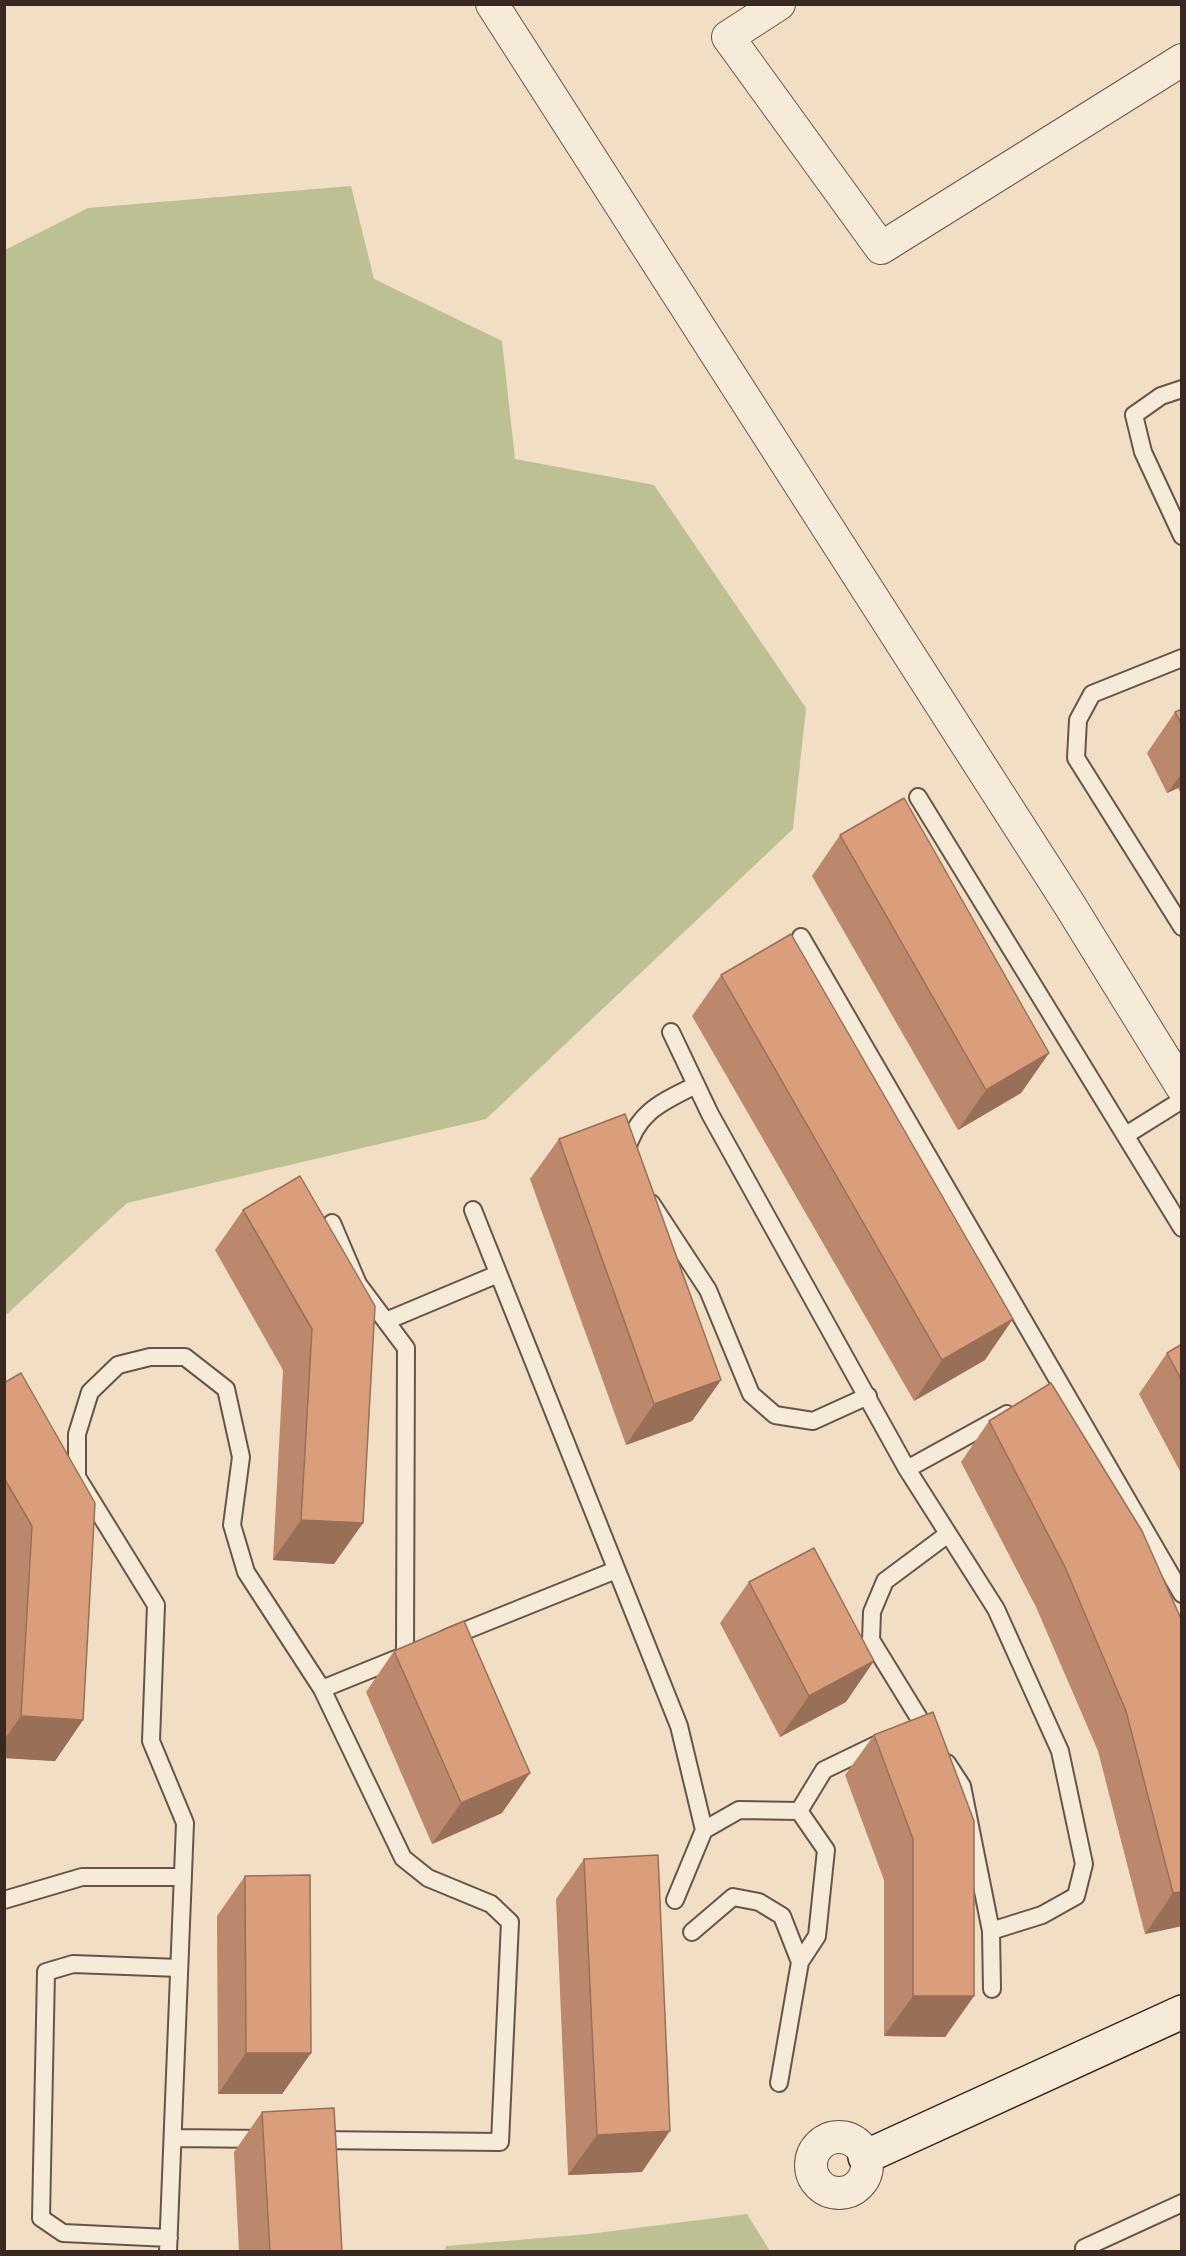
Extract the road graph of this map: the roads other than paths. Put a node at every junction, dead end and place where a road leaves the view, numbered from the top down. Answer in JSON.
{"nodes":[{"id":1,"x":492,"y":4,"type":"edge"},
{"id":2,"x":779,"y":4,"type":"edge"},
{"id":3,"x":1182,"y":60,"type":"edge"},
{"id":4,"x":1182,"y":389,"type":"edge"},
{"id":5,"x":1182,"y":536,"type":"edge"},
{"id":6,"x":1182,"y":658,"type":"edge"},
{"id":7,"x":918,"y":797,"type":"dead end"},
{"id":8,"x":1182,"y":927,"type":"edge"},
{"id":9,"x":801,"y":936,"type":"dead end"},
{"id":10,"x":671,"y":1032,"type":"dead end"},
{"id":11,"x":696,"y":1085,"type":"junction"},
{"id":12,"x":1182,"y":1087,"type":"edge"},
{"id":13,"x":1182,"y":1101,"type":"edge"},
{"id":14,"x":1126,"y":1135,"type":"junction"},
{"id":15,"x":630,"y":1172,"type":"edge"},
{"id":16,"x":643,"y":1191,"type":"edge"},
{"id":17,"x":473,"y":1210,"type":"dead end"},
{"id":18,"x":332,"y":1223,"type":"dead end"},
{"id":19,"x":1182,"y":1228,"type":"edge"},
{"id":20,"x":498,"y":1274,"type":"junction"},
{"id":21,"x":386,"y":1321,"type":"junction"},
{"id":22,"x":868,"y":1396,"type":"junction"},
{"id":23,"x":1019,"y":1407,"type":"edge"},
{"id":24,"x":907,"y":1469,"type":"junction"},
{"id":25,"x":948,"y":1534,"type":"junction"},
{"id":26,"x":616,"y":1570,"type":"junction"},
{"id":27,"x":1182,"y":1594,"type":"edge"},
{"id":28,"x":405,"y":1655,"type":"junction"},
{"id":29,"x":322,"y":1689,"type":"junction"},
{"id":30,"x":921,"y":1723,"type":"junction"},
{"id":31,"x":799,"y":1811,"type":"junction"},
{"id":32,"x":704,"y":1830,"type":"junction"},
{"id":33,"x":183,"y":1877,"type":"junction"},
{"id":34,"x":4,"y":1900,"type":"edge"},
{"id":35,"x":675,"y":1900,"type":"dead end"},
{"id":36,"x":991,"y":1931,"type":"junction"},
{"id":37,"x":692,"y":1932,"type":"dead end"},
{"id":38,"x":800,"y":1962,"type":"junction"},
{"id":39,"x":179,"y":1968,"type":"junction"},
{"id":40,"x":992,"y":1989,"type":"dead end"},
{"id":41,"x":1182,"y":2012,"type":"edge"},
{"id":42,"x":779,"y":2083,"type":"dead end"},
{"id":43,"x":174,"y":2138,"type":"junction"},
{"id":44,"x":279,"y":2139,"type":"edge"},
{"id":45,"x":302,"y":2139,"type":"edge"},
{"id":46,"x":865,"y":2157,"type":"dead end"},
{"id":47,"x":1182,"y":2203,"type":"edge"},
{"id":48,"x":169,"y":2245,"type":"edge"},
{"id":49,"x":1084,"y":2248,"type":"dead end"}],
"edges":[{"from":1,"to":12,"type":"street"},
{"from":2,"to":3,"type":"street"},
{"from":4,"to":5,"type":"lane"},
{"from":6,"to":8,"type":"lane"},
{"from":7,"to":14,"type":"lane"},
{"from":9,"to":27,"type":"lane"},
{"from":10,"to":11,"type":"lane"},
{"from":11,"to":15,"type":"lane"},
{"from":11,"to":22,"type":"lane"},
{"from":13,"to":14,"type":"lane"},
{"from":14,"to":19,"type":"lane"},
{"from":16,"to":22,"type":"lane"},
{"from":17,"to":20,"type":"lane"},
{"from":18,"to":21,"type":"lane"},
{"from":20,"to":21,"type":"lane"},
{"from":20,"to":26,"type":"lane"},
{"from":21,"to":28,"type":"lane"},
{"from":22,"to":24,"type":"lane"},
{"from":23,"to":24,"type":"lane"},
{"from":24,"to":25,"type":"lane"},
{"from":25,"to":30,"type":"lane"},
{"from":25,"to":36,"type":"lane"},
{"from":26,"to":28,"type":"lane"},
{"from":26,"to":32,"type":"lane"},
{"from":28,"to":29,"type":"lane"},
{"from":29,"to":33,"type":"lane"},
{"from":29,"to":45,"type":"lane"},
{"from":30,"to":31,"type":"lane"},
{"from":30,"to":36,"type":"lane"},
{"from":31,"to":32,"type":"lane"},
{"from":31,"to":38,"type":"lane"},
{"from":32,"to":35,"type":"lane"},
{"from":33,"to":34,"type":"lane"},
{"from":33,"to":39,"type":"lane"},
{"from":36,"to":40,"type":"lane"},
{"from":37,"to":38,"type":"lane"},
{"from":38,"to":42,"type":"lane"},
{"from":39,"to":43,"type":"lane"},
{"from":39,"to":48,"type":"lane"},
{"from":41,"to":46,"type":"street"},
{"from":43,"to":44,"type":"lane"},
{"from":43,"to":48,"type":"lane"},
{"from":47,"to":49,"type":"lane"}]}
